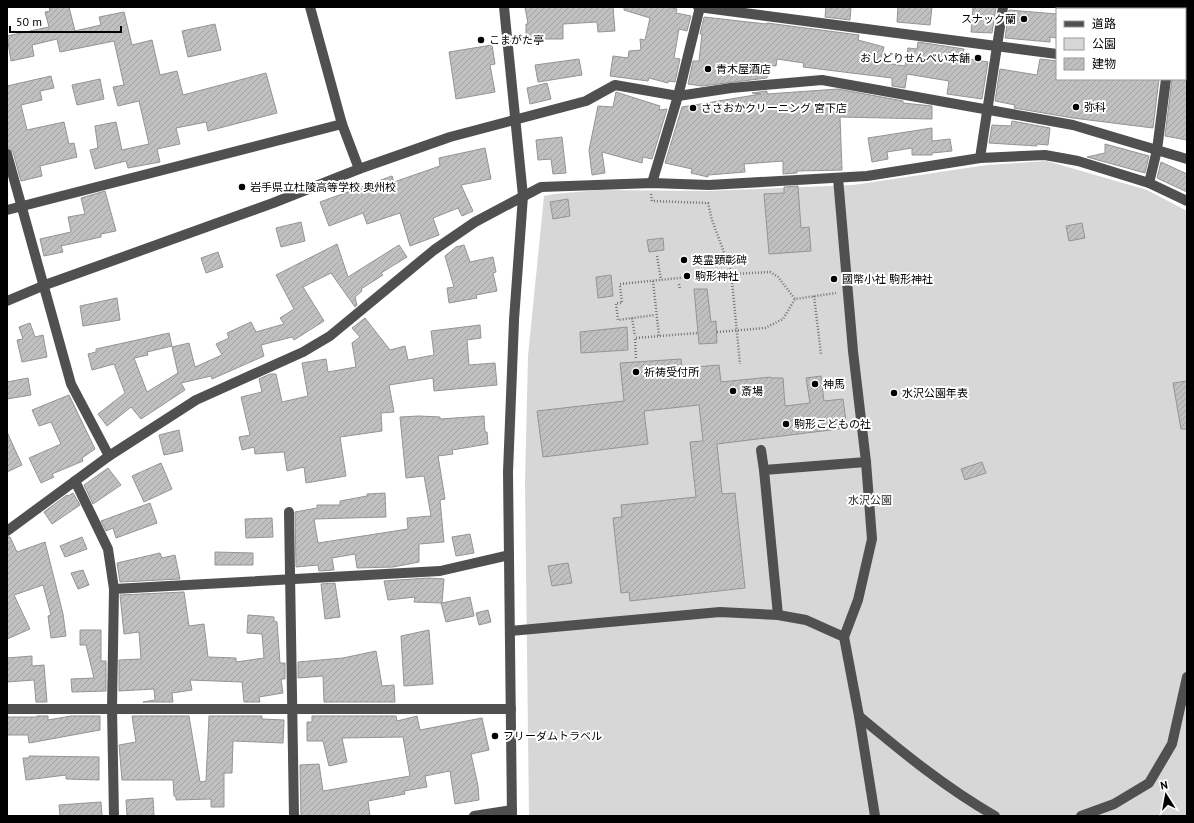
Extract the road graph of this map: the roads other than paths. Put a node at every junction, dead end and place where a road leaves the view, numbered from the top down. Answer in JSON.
{"nodes":[{"id":1,"x":310,"y":7,"type":"edge"},
{"id":2,"x":504,"y":7,"type":"edge"},
{"id":3,"x":700,"y":7,"type":"edge"},
{"id":4,"x":1003,"y":7,"type":"edge"},
{"id":5,"x":997,"y":47,"type":"junction"},
{"id":6,"x":1056,"y":54,"type":"edge"},
{"id":7,"x":1166,"y":80,"type":"edge"},
{"id":8,"x":678,"y":96,"type":"junction"},
{"id":9,"x":988,"y":108,"type":"junction"},
{"id":10,"x":515,"y":119,"type":"junction"},
{"id":11,"x":342,"y":124,"type":"junction"},
{"id":12,"x":1157,"y":150,"type":"junction"},
{"id":13,"x":7,"y":154,"type":"edge"},
{"id":14,"x":980,"y":158,"type":"junction"},
{"id":15,"x":1187,"y":159,"type":"edge"},
{"id":16,"x":359,"y":169,"type":"junction"},
{"id":17,"x":838,"y":178,"type":"junction"},
{"id":18,"x":651,"y":183,"type":"junction"},
{"id":19,"x":1149,"y":183,"type":"junction"},
{"id":20,"x":523,"y":196,"type":"junction"},
{"id":21,"x":1187,"y":202,"type":"edge"},
{"id":22,"x":23,"y":206,"type":"junction"},
{"id":23,"x":7,"y":210,"type":"edge"},
{"id":24,"x":45,"y":285,"type":"junction"},
{"id":25,"x":7,"y":301,"type":"edge"},
{"id":26,"x":761,"y":450,"type":"dead end"},
{"id":27,"x":109,"y":456,"type":"junction"},
{"id":28,"x":866,"y":462,"type":"junction"},
{"id":29,"x":764,"y":470,"type":"junction"},
{"id":30,"x":74,"y":481,"type":"junction"},
{"id":31,"x":289,"y":512,"type":"dead end"},
{"id":32,"x":7,"y":531,"type":"edge"},
{"id":33,"x":509,"y":555,"type":"junction"},
{"id":34,"x":289,"y":578,"type":"junction"},
{"id":35,"x":114,"y":589,"type":"junction"},
{"id":36,"x":778,"y":615,"type":"junction"},
{"id":37,"x":510,"y":631,"type":"junction"},
{"id":38,"x":844,"y":637,"type":"junction"},
{"id":39,"x":1187,"y":677,"type":"edge"},
{"id":40,"x":112,"y":708,"type":"junction"},
{"id":41,"x":7,"y":709,"type":"edge"},
{"id":42,"x":511,"y":709,"type":"junction"},
{"id":43,"x":292,"y":710,"type":"junction"},
{"id":44,"x":859,"y":716,"type":"junction"},
{"id":45,"x":512,"y":813,"type":"edge"},
{"id":46,"x":114,"y":816,"type":"edge"},
{"id":47,"x":294,"y":816,"type":"edge"},
{"id":48,"x":474,"y":816,"type":"edge"},
{"id":49,"x":875,"y":816,"type":"edge"},
{"id":50,"x":995,"y":816,"type":"edge"},
{"id":51,"x":1081,"y":816,"type":"edge"}],
"edges":[{"from":1,"to":11,"type":"street"},
{"from":2,"to":10,"type":"street"},
{"from":3,"to":5,"type":"street"},
{"from":3,"to":8,"type":"street"},
{"from":4,"to":5,"type":"street"},
{"from":5,"to":6,"type":"street"},
{"from":5,"to":9,"type":"street"},
{"from":7,"to":12,"type":"street"},
{"from":8,"to":9,"type":"street"},
{"from":8,"to":10,"type":"street"},
{"from":8,"to":18,"type":"street"},
{"from":9,"to":12,"type":"street"},
{"from":9,"to":14,"type":"street"},
{"from":10,"to":16,"type":"street"},
{"from":10,"to":20,"type":"street"},
{"from":11,"to":16,"type":"street"},
{"from":11,"to":22,"type":"street"},
{"from":12,"to":15,"type":"street"},
{"from":12,"to":19,"type":"street"},
{"from":13,"to":22,"type":"street"},
{"from":14,"to":17,"type":"street"},
{"from":14,"to":19,"type":"street"},
{"from":16,"to":24,"type":"street"},
{"from":17,"to":18,"type":"street"},
{"from":17,"to":28,"type":"street"},
{"from":18,"to":20,"type":"street"},
{"from":19,"to":21,"type":"street"},
{"from":20,"to":27,"type":"street"},
{"from":20,"to":33,"type":"street"},
{"from":22,"to":23,"type":"street"},
{"from":22,"to":24,"type":"street"},
{"from":24,"to":25,"type":"street"},
{"from":24,"to":27,"type":"street"},
{"from":26,"to":29,"type":"street"},
{"from":27,"to":30,"type":"street"},
{"from":28,"to":29,"type":"street"},
{"from":28,"to":38,"type":"street"},
{"from":29,"to":36,"type":"street"},
{"from":30,"to":32,"type":"street"},
{"from":30,"to":35,"type":"street"},
{"from":31,"to":34,"type":"street"},
{"from":33,"to":34,"type":"street"},
{"from":33,"to":37,"type":"street"},
{"from":34,"to":35,"type":"street"},
{"from":34,"to":43,"type":"street"},
{"from":35,"to":40,"type":"street"},
{"from":36,"to":37,"type":"street"},
{"from":36,"to":38,"type":"street"},
{"from":37,"to":42,"type":"street"},
{"from":38,"to":44,"type":"street"},
{"from":39,"to":51,"type":"street"},
{"from":40,"to":41,"type":"street"},
{"from":40,"to":43,"type":"street"},
{"from":40,"to":46,"type":"street"},
{"from":42,"to":43,"type":"street"},
{"from":42,"to":45,"type":"street"},
{"from":43,"to":47,"type":"street"},
{"from":44,"to":49,"type":"street"},
{"from":44,"to":50,"type":"street"},
{"from":45,"to":48,"type":"street"}]}
